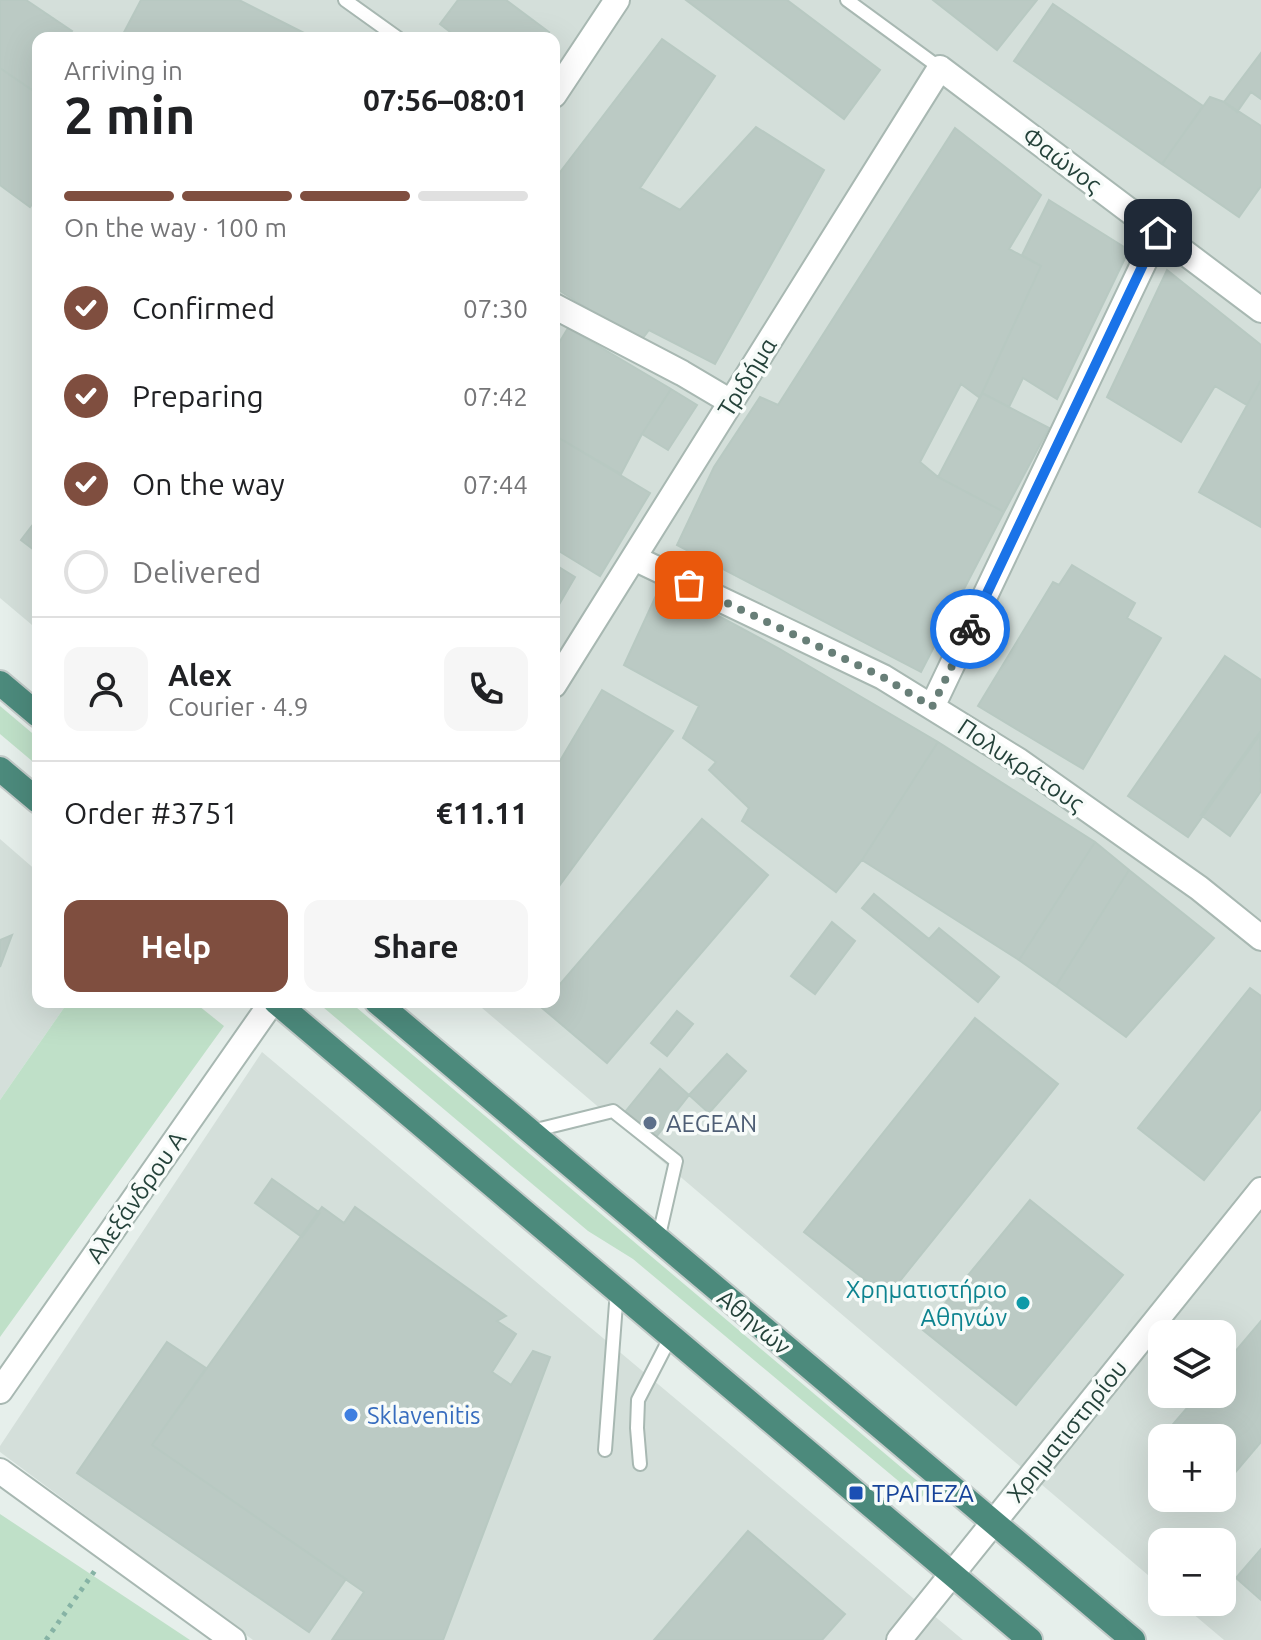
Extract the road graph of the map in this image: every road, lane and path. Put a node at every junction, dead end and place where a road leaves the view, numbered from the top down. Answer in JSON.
{"nodes":[{"id":1,"x":345,"y":0,"type":"edge"},
{"id":2,"x":617,"y":0,"type":"edge"},
{"id":3,"x":847,"y":0,"type":"edge"},
{"id":4,"x":390,"y":32,"type":"edge"},
{"id":5,"x":940,"y":68,"type":"junction"},
{"id":6,"x":560,"y":86,"type":"edge"},
{"id":7,"x":1158,"y":233,"type":"junction"},
{"id":8,"x":560,"y":309,"type":"edge"},
{"id":9,"x":1261,"y":310,"type":"edge"},
{"id":10,"x":731,"y":402,"type":"junction"},
{"id":11,"x":634,"y":558,"type":"junction"},
{"id":12,"x":560,"y":675,"type":"edge"},
{"id":13,"x":0,"y":683,"type":"edge"},
{"id":14,"x":932,"y":707,"type":"junction"},
{"id":15,"x":32,"y":710,"type":"edge"},
{"id":16,"x":0,"y":769,"type":"edge"},
{"id":17,"x":32,"y":796,"type":"edge"},
{"id":18,"x":1261,"y":938,"type":"edge"},
{"id":19,"x":270,"y":1008,"type":"edge"},
{"id":20,"x":281,"y":1008,"type":"edge"},
{"id":21,"x":384,"y":1008,"type":"edge"},
{"id":22,"x":531,"y":1132,"type":"junction"},
{"id":23,"x":1261,"y":1190,"type":"edge"},
{"id":24,"x":658,"y":1240,"type":"junction"},
{"id":25,"x":617,"y":1290,"type":"junction"},
{"id":26,"x":671,"y":1336,"type":"junction"},
{"id":27,"x":0,"y":1391,"type":"edge"},
{"id":28,"x":605,"y":1450,"type":"dead end"},
{"id":29,"x":640,"y":1464,"type":"dead end"},
{"id":30,"x":0,"y":1471,"type":"edge"},
{"id":31,"x":993,"y":1524,"type":"junction"},
{"id":32,"x":109,"y":1551,"type":"junction"},
{"id":33,"x":951,"y":1573,"type":"junction"},
{"id":34,"x":46,"y":1640,"type":"edge"},
{"id":35,"x":233,"y":1640,"type":"edge"},
{"id":36,"x":899,"y":1640,"type":"edge"},
{"id":37,"x":1030,"y":1640,"type":"edge"},
{"id":38,"x":1133,"y":1640,"type":"edge"}],
"edges":[{"from":1,"to":4,"type":"lane"},
{"from":2,"to":6,"type":"street"},
{"from":3,"to":5,"type":"lane"},
{"from":5,"to":7,"type":"street","name":"Φαώνος"},
{"from":5,"to":10,"type":"street","name":"Τριδήμα"},
{"from":7,"to":9,"type":"street","name":"Φαώνος"},
{"from":7,"to":14,"type":"street"},
{"from":8,"to":10,"type":"street"},
{"from":10,"to":11,"type":"street","name":"Τριδήμα"},
{"from":11,"to":12,"type":"street","name":"Τριδήμα"},
{"from":11,"to":14,"type":"street","name":"Πολυκράτους"},
{"from":13,"to":15,"type":"highway"},
{"from":14,"to":18,"type":"street","name":"Πολυκράτους"},
{"from":16,"to":17,"type":"highway"},
{"from":19,"to":27,"type":"street","name":"Αλεξάνδρου Α"},
{"from":20,"to":25,"type":"highway"},
{"from":21,"to":22,"type":"highway","name":"Αθηνών"},
{"from":22,"to":24,"type":"highway","name":"Αθηνών"},
{"from":22,"to":24,"type":"lane"},
{"from":23,"to":31,"type":"street","name":"Χρηματιστηρίου"},
{"from":24,"to":31,"type":"highway","name":"Αθηνών"},
{"from":25,"to":26,"type":"highway"},
{"from":25,"to":28,"type":"lane"},
{"from":26,"to":29,"type":"lane"},
{"from":26,"to":33,"type":"highway"},
{"from":30,"to":32,"type":"street"},
{"from":31,"to":33,"type":"street","name":"Χρηματιστηρίου"},
{"from":31,"to":38,"type":"highway","name":"Αθηνών"},
{"from":32,"to":34,"type":"path"},
{"from":32,"to":35,"type":"street"},
{"from":33,"to":36,"type":"street","name":"Χρηματιστηρίου"},
{"from":33,"to":37,"type":"highway"}]}
